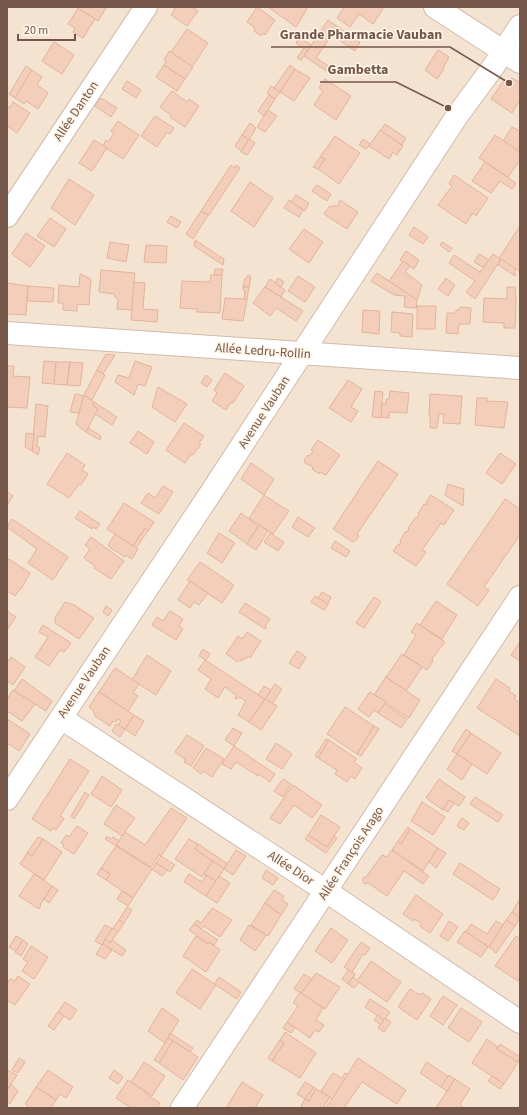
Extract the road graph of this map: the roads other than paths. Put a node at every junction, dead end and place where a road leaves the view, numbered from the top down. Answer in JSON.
{"nodes":[{"id":1,"x":146,"y":7,"type":"edge"},
{"id":2,"x":435,"y":7,"type":"edge"},
{"id":3,"x":520,"y":26,"type":"edge"},
{"id":4,"x":512,"y":56,"type":"edge"},
{"id":5,"x":7,"y":216,"type":"edge"},
{"id":6,"x":7,"y":333,"type":"edge"},
{"id":7,"x":302,"y":353,"type":"junction"},
{"id":8,"x":520,"y":368,"type":"edge"},
{"id":9,"x":520,"y":597,"type":"edge"},
{"id":10,"x":61,"y":718,"type":"junction"},
{"id":11,"x":7,"y":799,"type":"edge"},
{"id":12,"x":326,"y":890,"type":"junction"},
{"id":13,"x":520,"y":1022,"type":"edge"},
{"id":14,"x":182,"y":1108,"type":"edge"}],
"edges":[{"from":1,"to":5,"type":"street","name":"Allée Danton"},
{"from":2,"to":4,"type":"street"},
{"from":3,"to":4,"type":"street","name":"Avenue Vauban"},
{"from":4,"to":7,"type":"street","name":"Avenue Vauban"},
{"from":6,"to":7,"type":"street","name":"Allée Ledru-Rollin"},
{"from":7,"to":8,"type":"street","name":"Allée Ledru-Rollin"},
{"from":7,"to":10,"type":"street","name":"Avenue Vauban"},
{"from":9,"to":12,"type":"street","name":"Allée François Arago"},
{"from":10,"to":11,"type":"street","name":"Avenue Vauban"},
{"from":10,"to":12,"type":"street","name":"Allée Dior"},
{"from":12,"to":13,"type":"street","name":"Allée Dior"},
{"from":12,"to":14,"type":"street","name":"Allée François Arago"}]}
